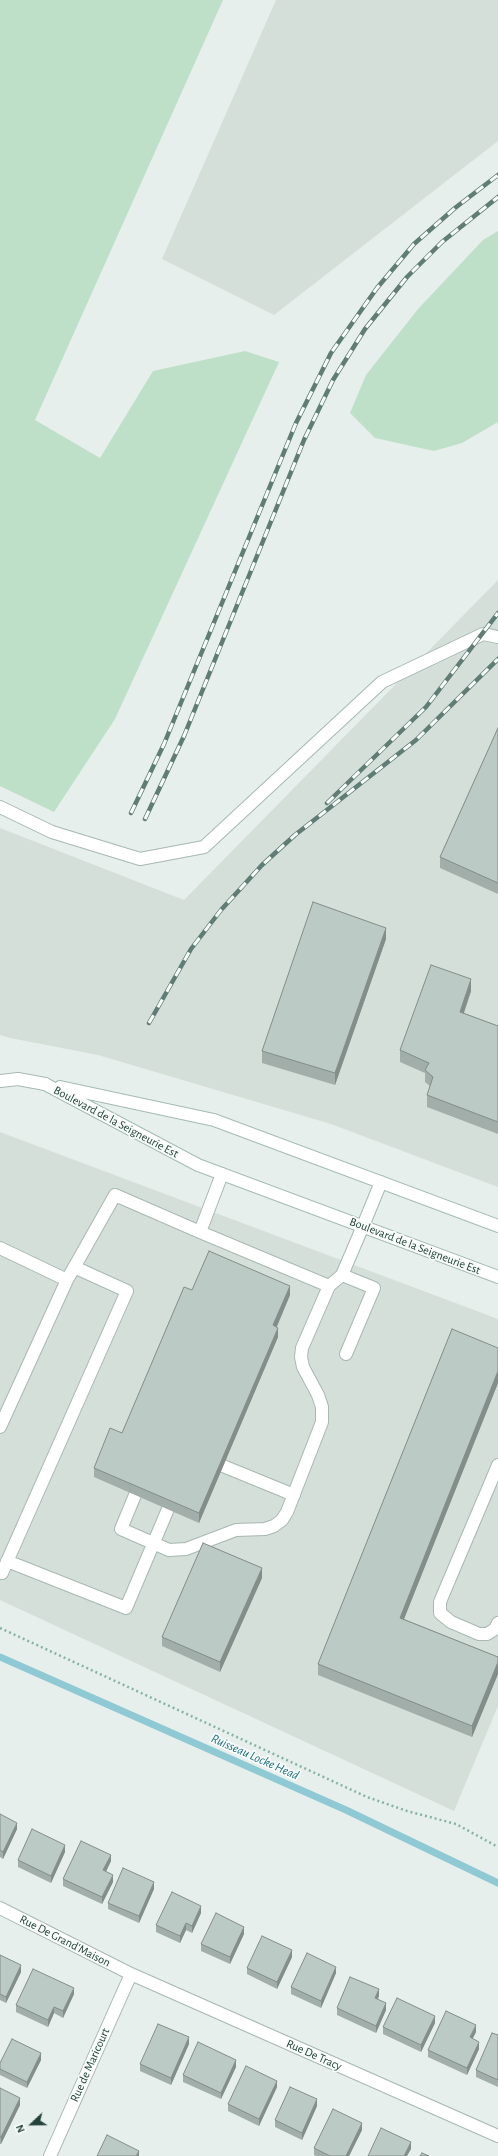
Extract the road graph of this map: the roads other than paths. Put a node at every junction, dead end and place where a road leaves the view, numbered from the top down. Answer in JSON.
{"nodes":[{"id":1,"x":498,"y":637,"type":"edge"},
{"id":2,"x":0,"y":807,"type":"edge"},
{"id":3,"x":0,"y":1080,"type":"edge"},
{"id":4,"x":45,"y":1084,"type":"junction"},
{"id":5,"x":222,"y":1174,"type":"junction"},
{"id":6,"x":380,"y":1182,"type":"junction"},
{"id":7,"x":364,"y":1226,"type":"junction"},
{"id":8,"x":498,"y":1226,"type":"edge"},
{"id":9,"x":200,"y":1232,"type":"junction"},
{"id":10,"x":0,"y":1248,"type":"edge"},
{"id":11,"x":74,"y":1267,"type":"junction"},
{"id":12,"x":342,"y":1275,"type":"junction"},
{"id":13,"x":498,"y":1277,"type":"edge"},
{"id":14,"x":67,"y":1280,"type":"junction"},
{"id":15,"x":329,"y":1286,"type":"junction"},
{"id":16,"x":346,"y":1354,"type":"dead end"},
{"id":17,"x":0,"y":1427,"type":"edge"},
{"id":18,"x":498,"y":1465,"type":"edge"},
{"id":19,"x":223,"y":1466,"type":"edge"},
{"id":20,"x":135,"y":1495,"type":"edge"},
{"id":21,"x":294,"y":1495,"type":"junction"},
{"id":22,"x":168,"y":1509,"type":"edge"},
{"id":23,"x":154,"y":1543,"type":"junction"},
{"id":24,"x":7,"y":1562,"type":"junction"},
{"id":25,"x":0,"y":1572,"type":"edge"},
{"id":26,"x":498,"y":1623,"type":"edge"},
{"id":27,"x":0,"y":1908,"type":"edge"},
{"id":28,"x":131,"y":1974,"type":"junction"},
{"id":29,"x":498,"y":2136,"type":"edge"},
{"id":30,"x":50,"y":2156,"type":"edge"}],
"edges":[{"from":1,"to":2,"type":"main road"},
{"from":3,"to":4,"type":"main road"},
{"from":4,"to":5,"type":"main road","name":"Boulevard de la Seigneurie Est"},
{"from":4,"to":6,"type":"main road","name":"Boulevard de la Seigneurie Est"},
{"from":5,"to":7,"type":"main road","name":"Boulevard de la Seigneurie Est"},
{"from":5,"to":9,"type":"main road"},
{"from":6,"to":7,"type":"main road"},
{"from":6,"to":8,"type":"main road","name":"Boulevard de la Seigneurie Est"},
{"from":7,"to":12,"type":"main road"},
{"from":7,"to":13,"type":"main road","name":"Boulevard de la Seigneurie Est"},
{"from":9,"to":11,"type":"main road"},
{"from":9,"to":15,"type":"main road"},
{"from":10,"to":14,"type":"main road"},
{"from":11,"to":14,"type":"main road"},
{"from":11,"to":24,"type":"main road"},
{"from":12,"to":15,"type":"main road"},
{"from":12,"to":16,"type":"main road"},
{"from":14,"to":17,"type":"main road"},
{"from":15,"to":21,"type":"main road"},
{"from":18,"to":26,"type":"main road"},
{"from":19,"to":21,"type":"main road"},
{"from":20,"to":23,"type":"main road"},
{"from":21,"to":23,"type":"main road"},
{"from":22,"to":23,"type":"main road"},
{"from":23,"to":24,"type":"main road"},
{"from":24,"to":25,"type":"main road"},
{"from":27,"to":28,"type":"main road","name":"Rue De Grand'Maison"},
{"from":28,"to":29,"type":"main road","name":"Rue De Tracy"},
{"from":28,"to":30,"type":"main road","name":"Rue de Maricourt"}]}
